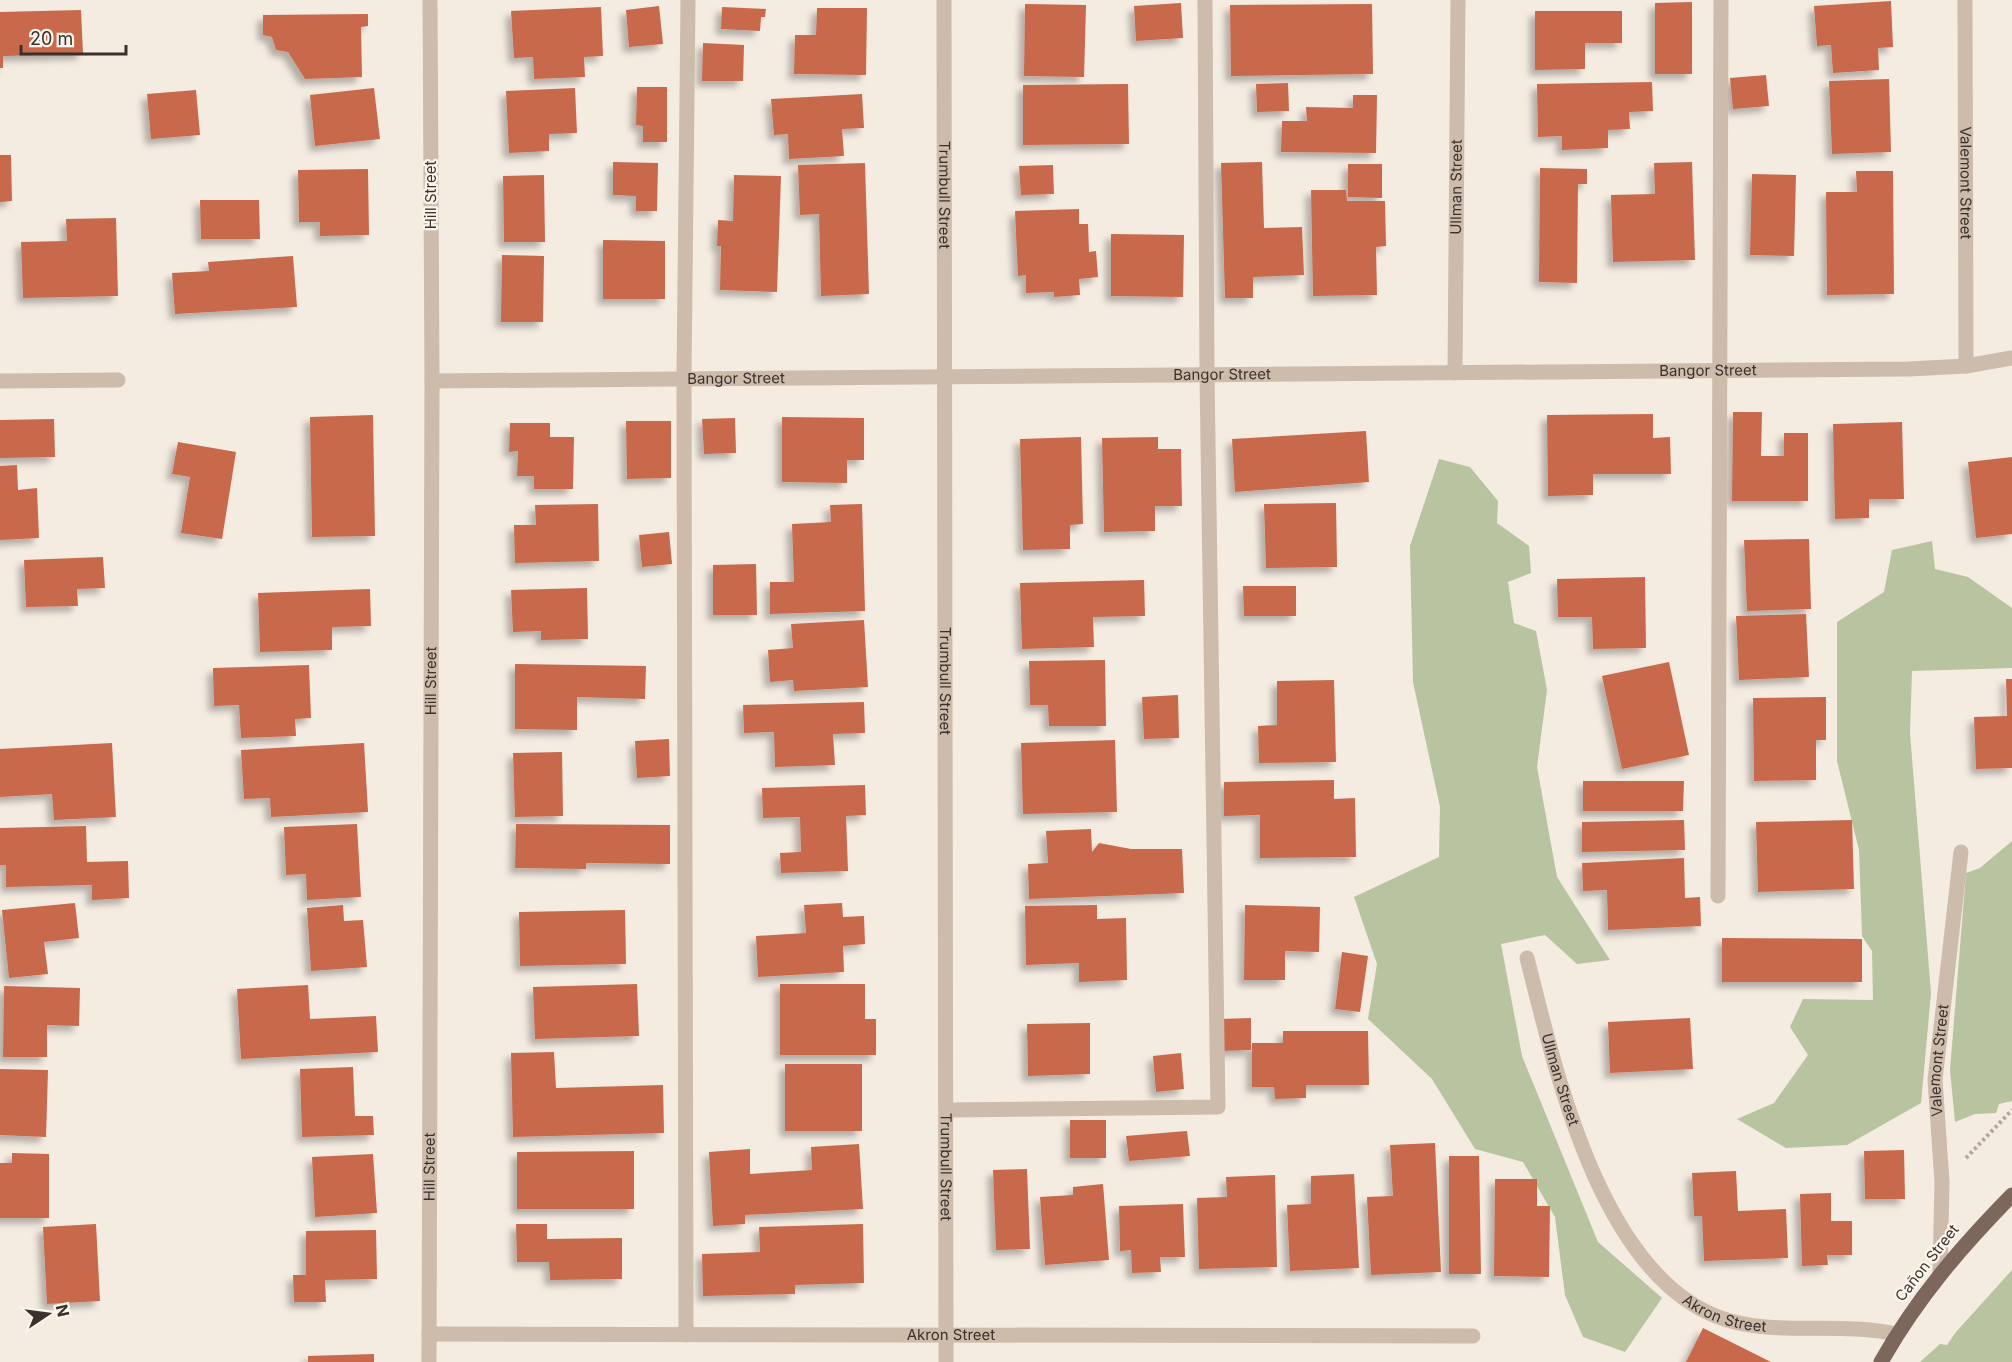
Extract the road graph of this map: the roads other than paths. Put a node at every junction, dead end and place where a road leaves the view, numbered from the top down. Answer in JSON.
{"nodes":[{"id":1,"x":430,"y":0,"type":"edge"},
{"id":2,"x":688,"y":0,"type":"edge"},
{"id":3,"x":944,"y":0,"type":"edge"},
{"id":4,"x":1205,"y":0,"type":"edge"},
{"id":5,"x":1458,"y":0,"type":"edge"},
{"id":6,"x":1721,"y":0,"type":"edge"},
{"id":7,"x":1965,"y":0,"type":"edge"},
{"id":8,"x":2012,"y":358,"type":"edge"},
{"id":9,"x":1966,"y":366,"type":"junction"},
{"id":10,"x":1722,"y":371,"type":"junction"},
{"id":11,"x":1455,"y":373,"type":"junction"},
{"id":12,"x":1207,"y":375,"type":"junction"},
{"id":13,"x":943,"y":377,"type":"junction"},
{"id":14,"x":684,"y":379,"type":"junction"},
{"id":15,"x":118,"y":380,"type":"dead end"},
{"id":16,"x":0,"y":381,"type":"edge"},
{"id":17,"x":432,"y":381,"type":"junction"},
{"id":18,"x":1961,"y":852,"type":"dead end"},
{"id":19,"x":1718,"y":897,"type":"dead end"},
{"id":20,"x":1527,"y":958,"type":"dead end"},
{"id":21,"x":947,"y":1110,"type":"junction"},
{"id":22,"x":2012,"y":1195,"type":"edge"},
{"id":23,"x":1604,"y":1197,"type":"joint"},
{"id":24,"x":1940,"y":1272,"type":"junction"},
{"id":25,"x":946,"y":1333,"type":"junction"},
{"id":26,"x":429,"y":1334,"type":"junction"},
{"id":27,"x":1897,"y":1334,"type":"junction"},
{"id":28,"x":686,"y":1335,"type":"junction"},
{"id":29,"x":1473,"y":1336,"type":"dead end"},
{"id":30,"x":429,"y":1362,"type":"edge"},
{"id":31,"x":946,"y":1362,"type":"edge"},
{"id":32,"x":1881,"y":1362,"type":"edge"}],
"edges":[{"from":1,"to":17,"type":"street","name":"Hill Street"},
{"from":2,"to":14,"type":"street"},
{"from":3,"to":13,"type":"street","name":"Trumbull Street"},
{"from":4,"to":12,"type":"street"},
{"from":5,"to":11,"type":"street","name":"Ullman Street"},
{"from":6,"to":10,"type":"street"},
{"from":7,"to":9,"type":"street","name":"Valemont Street"},
{"from":8,"to":9,"type":"street","name":"Bangor Street"},
{"from":9,"to":10,"type":"street","name":"Bangor Street"},
{"from":10,"to":11,"type":"street","name":"Bangor Street"},
{"from":10,"to":19,"type":"street"},
{"from":11,"to":12,"type":"street","name":"Bangor Street"},
{"from":12,"to":13,"type":"street","name":"Bangor Street"},
{"from":12,"to":21,"type":"street"},
{"from":13,"to":14,"type":"street","name":"Bangor Street"},
{"from":13,"to":21,"type":"street","name":"Trumbull Street"},
{"from":14,"to":17,"type":"street","name":"Bangor Street"},
{"from":14,"to":28,"type":"street"},
{"from":15,"to":16,"type":"street"},
{"from":17,"to":26,"type":"street","name":"Hill Street"},
{"from":18,"to":24,"type":"street","name":"Valemont Street"},
{"from":20,"to":23,"type":"street","name":"Ullman Street"},
{"from":21,"to":25,"type":"street","name":"Trumbull Street"},
{"from":22,"to":24,"type":"main road","name":"Cañon Street"},
{"from":23,"to":27,"type":"street","name":"Akron Street"},
{"from":24,"to":27,"type":"main road","name":"Cañon Street"},
{"from":25,"to":28,"type":"street","name":"Akron Street"},
{"from":25,"to":29,"type":"street","name":"Akron Street"},
{"from":25,"to":31,"type":"street","name":"Trumbull Street"},
{"from":26,"to":28,"type":"street","name":"Akron Street"},
{"from":26,"to":30,"type":"street","name":"Hill Street"},
{"from":27,"to":32,"type":"main road","name":"Cañon Street"}]}
